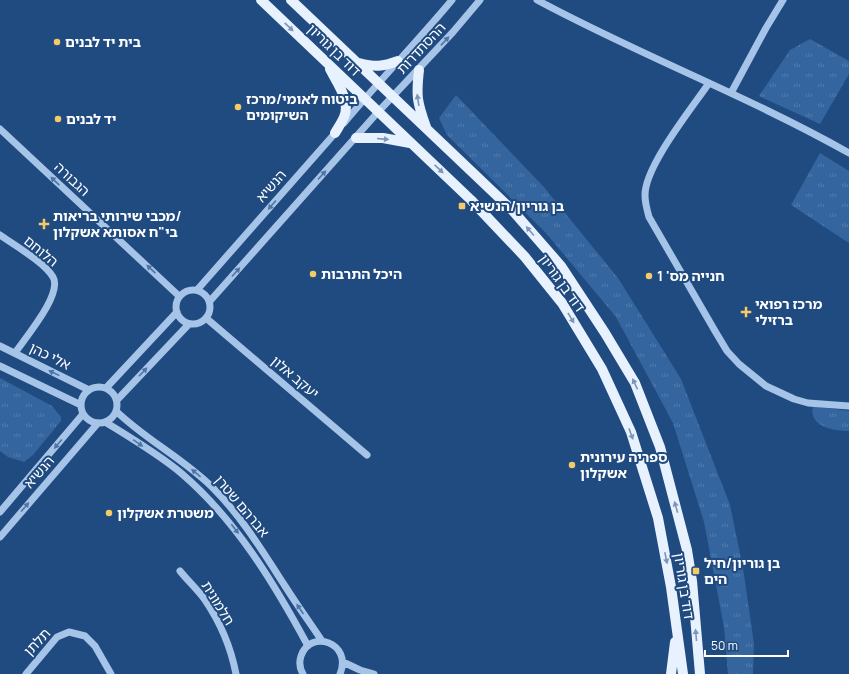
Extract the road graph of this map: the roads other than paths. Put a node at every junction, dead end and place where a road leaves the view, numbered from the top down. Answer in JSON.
{"nodes":[{"id":1,"x":261,"y":0,"type":"edge"},
{"id":2,"x":291,"y":0,"type":"edge"},
{"id":3,"x":452,"y":0,"type":"edge"},
{"id":4,"x":480,"y":0,"type":"edge"},
{"id":5,"x":537,"y":0,"type":"edge"},
{"id":6,"x":783,"y":0,"type":"edge"},
{"id":7,"x":398,"y":61,"type":"junction"},
{"id":8,"x":326,"y":62,"type":"junction"},
{"id":9,"x":357,"y":62,"type":"junction"},
{"id":10,"x":419,"y":70,"type":"junction"},
{"id":11,"x":378,"y":82,"type":"junction"},
{"id":12,"x":709,"y":83,"type":"junction"},
{"id":13,"x":731,"y":93,"type":"junction"},
{"id":14,"x":394,"y":97,"type":"junction"},
{"id":15,"x":364,"y":98,"type":"junction"},
{"id":16,"x":378,"y":112,"type":"junction"},
{"id":17,"x":427,"y":128,"type":"junction"},
{"id":18,"x":0,"y":129,"type":"edge"},
{"id":19,"x":335,"y":133,"type":"junction"},
{"id":20,"x":356,"y":138,"type":"junction"},
{"id":21,"x":410,"y":143,"type":"junction"},
{"id":22,"x":849,"y":153,"type":"edge"},
{"id":23,"x":0,"y":235,"type":"edge"},
{"id":24,"x":197,"y":290,"type":"junction"},
{"id":25,"x":179,"y":296,"type":"junction"},
{"id":26,"x":210,"y":301,"type":"junction"},
{"id":27,"x":177,"y":312,"type":"junction"},
{"id":28,"x":206,"y":318,"type":"junction"},
{"id":29,"x":189,"y":324,"type":"junction"},
{"id":30,"x":0,"y":346,"type":"edge"},
{"id":31,"x":15,"y":353,"type":"junction"},
{"id":32,"x":0,"y":366,"type":"edge"},
{"id":33,"x":106,"y":388,"type":"junction"},
{"id":34,"x":89,"y":390,"type":"junction"},
{"id":35,"x":116,"y":400,"type":"junction"},
{"id":36,"x":80,"y":405,"type":"junction"},
{"id":37,"x":849,"y":406,"type":"edge"},
{"id":38,"x":116,"y":411,"type":"junction"},
{"id":39,"x":83,"y":414,"type":"junction"},
{"id":40,"x":105,"y":422,"type":"junction"},
{"id":41,"x":98,"y":424,"type":"junction"},
{"id":42,"x":368,"y":455,"type":"dead end"},
{"id":43,"x":0,"y":512,"type":"edge"},
{"id":44,"x":0,"y":537,"type":"edge"},
{"id":45,"x":180,"y":571,"type":"dead end"},
{"id":46,"x":677,"y":630,"type":"junction"},
{"id":47,"x":322,"y":641,"type":"junction"},
{"id":48,"x":308,"y":646,"type":"junction"},
{"id":49,"x":343,"y":662,"type":"junction"},
{"id":50,"x":26,"y":674,"type":"edge"},
{"id":51,"x":111,"y":674,"type":"edge"},
{"id":52,"x":236,"y":674,"type":"edge"},
{"id":53,"x":303,"y":674,"type":"edge"},
{"id":54,"x":340,"y":674,"type":"edge"},
{"id":55,"x":374,"y":674,"type":"edge"},
{"id":56,"x":671,"y":674,"type":"edge"},
{"id":57,"x":683,"y":674,"type":"edge"},
{"id":58,"x":700,"y":674,"type":"edge"}],
"edges":[{"from":1,"to":8,"type":"main road","name":"דוד בן גוריון","one_way":true},
{"from":2,"to":9,"type":"main road","name":"דוד בן גוריון"},
{"from":3,"to":7,"type":"street","name":"ההסתדרות"},
{"from":10,"to":4,"type":"street","name":"ההסתדרות","one_way":true},
{"from":5,"to":12,"type":"street"},
{"from":6,"to":13,"type":"street"},
{"from":7,"to":9,"type":"main road"},
{"from":7,"to":11,"type":"street","name":"ההסתדרות"},
{"from":8,"to":15,"type":"main road","name":"דוד בן גוריון"},
{"from":8,"to":19,"type":"main road"},
{"from":9,"to":11,"type":"main road","name":"דוד בן גוריון"},
{"from":10,"to":14,"type":"street","name":"ההסתדרות"},
{"from":17,"to":10,"type":"main road","one_way":true},
{"from":11,"to":14,"type":"main road","name":"דוד בן גוריון"},
{"from":11,"to":15,"type":"street","name":"ההסתדרות"},
{"from":12,"to":13,"type":"street"},
{"from":12,"to":37,"type":"street"},
{"from":13,"to":22,"type":"street"},
{"from":14,"to":16,"type":"street","name":"ההסתדרות"},
{"from":14,"to":17,"type":"main road","name":"דוד בן גוריון"},
{"from":15,"to":16,"type":"main road","name":"דוד בן גוריון"},
{"from":15,"to":19,"type":"street","name":"הנשיא"},
{"from":16,"to":20,"type":"street"},
{"from":16,"to":21,"type":"main road","name":"דוד בן גוריון"},
{"from":58,"to":17,"type":"main road","name":"דוד בן גוריון","one_way":true},
{"from":25,"to":18,"type":"street","name":"הגבורה","one_way":true},
{"from":19,"to":24,"type":"street","name":"הנשיא","one_way":true},
{"from":20,"to":21,"type":"main road","one_way":true},
{"from":26,"to":20,"type":"street","one_way":true},
{"from":21,"to":46,"type":"main road","name":"דוד בן גוריון","one_way":true},
{"from":23,"to":31,"type":"street","name":"הלוחם"},
{"from":24,"to":25,"type":"street"},
{"from":24,"to":26,"type":"street"},
{"from":25,"to":27,"type":"street"},
{"from":26,"to":28,"type":"street"},
{"from":27,"to":29,"type":"street"},
{"from":27,"to":33,"type":"street"},
{"from":28,"to":29,"type":"street"},
{"from":28,"to":42,"type":"street","name":"יעקב אלון"},
{"from":35,"to":29,"type":"street","one_way":true},
{"from":30,"to":31,"type":"street","name":"אלי כהן"},
{"from":34,"to":31,"type":"street","name":"אלי כהן","one_way":true},
{"from":32,"to":36,"type":"street"},
{"from":33,"to":34,"type":"street"},
{"from":33,"to":35,"type":"street"},
{"from":34,"to":36,"type":"street"},
{"from":35,"to":38,"type":"street"},
{"from":36,"to":39,"type":"street"},
{"from":38,"to":40,"type":"street"},
{"from":47,"to":38,"type":"street","name":"אברהם שטרן","one_way":true},
{"from":39,"to":41,"type":"street"},
{"from":39,"to":43,"type":"street","name":"הנשיא","one_way":true},
{"from":40,"to":41,"type":"street"},
{"from":40,"to":48,"type":"street","name":"אברהם שטרן","one_way":true},
{"from":44,"to":41,"type":"street","name":"הנשיא","one_way":true},
{"from":45,"to":52,"type":"street","name":"חלמונית"},
{"from":46,"to":56,"type":"main road"},
{"from":46,"to":57,"type":"main road","name":"דוד בן גוריון"},
{"from":47,"to":48,"type":"street"},
{"from":47,"to":49,"type":"street"},
{"from":48,"to":53,"type":"street"},
{"from":49,"to":54,"type":"street"},
{"from":49,"to":55,"type":"street"},
{"from":50,"to":51,"type":"street","name":"תלתן"}]}
